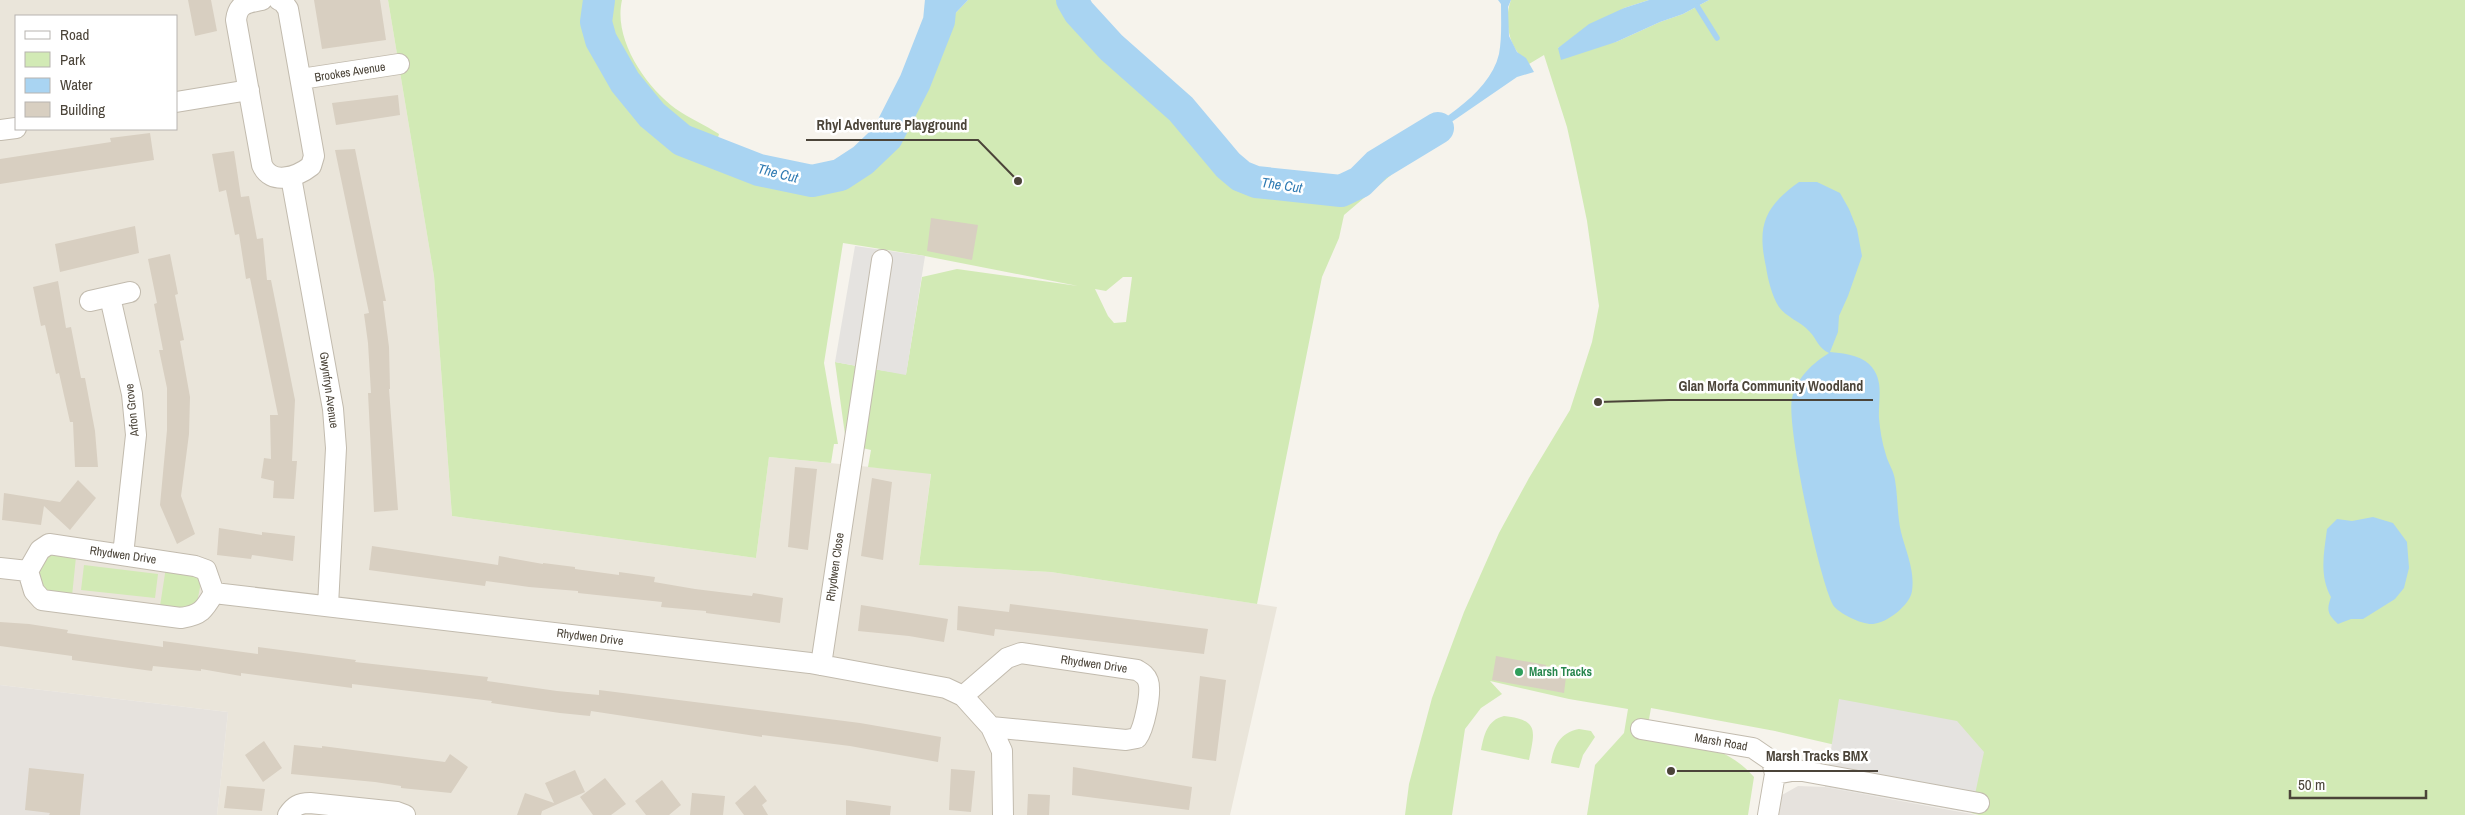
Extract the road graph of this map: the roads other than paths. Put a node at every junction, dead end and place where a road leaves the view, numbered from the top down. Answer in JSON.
{"nodes":[{"id":1,"x":260,"y":0,"type":"edge"},
{"id":2,"x":278,"y":0,"type":"edge"},
{"id":3,"x":399,"y":64,"type":"dead end"},
{"id":4,"x":301,"y":79,"type":"junction"},
{"id":5,"x":249,"y":90,"type":"junction"},
{"id":6,"x":178,"y":102,"type":"edge"},
{"id":7,"x":15,"y":128,"type":"edge"},
{"id":8,"x":0,"y":130,"type":"edge"},
{"id":9,"x":291,"y":177,"type":"junction"},
{"id":10,"x":882,"y":260,"type":"dead end"},
{"id":11,"x":130,"y":292,"type":"dead end"},
{"id":12,"x":110,"y":297,"type":"junction"},
{"id":13,"x":90,"y":301,"type":"dead end"},
{"id":14,"x":124,"y":555,"type":"junction"},
{"id":15,"x":0,"y":568,"type":"edge"},
{"id":16,"x":28,"y":571,"type":"junction"},
{"id":17,"x":214,"y":593,"type":"junction"},
{"id":18,"x":328,"y":606,"type":"junction"},
{"id":19,"x":821,"y":665,"type":"junction"},
{"id":20,"x":963,"y":696,"type":"junction"},
{"id":21,"x":991,"y":727,"type":"junction"},
{"id":22,"x":1641,"y":729,"type":"dead end"},
{"id":23,"x":1775,"y":774,"type":"junction"},
{"id":24,"x":1979,"y":803,"type":"dead end"},
{"id":25,"x":288,"y":815,"type":"edge"},
{"id":26,"x":405,"y":815,"type":"edge"},
{"id":27,"x":1004,"y":815,"type":"edge"},
{"id":28,"x":1768,"y":815,"type":"edge"}],
"edges":[{"from":1,"to":5,"type":"street"},
{"from":2,"to":4,"type":"street"},
{"from":3,"to":4,"type":"street","name":"Brookes Avenue"},
{"from":4,"to":9,"type":"street"},
{"from":5,"to":6,"type":"street"},
{"from":5,"to":9,"type":"street"},
{"from":7,"to":8,"type":"street"},
{"from":9,"to":18,"type":"street","name":"Gwynfryn Avenue"},
{"from":10,"to":19,"type":"street","name":"Rhydwen Close"},
{"from":11,"to":12,"type":"street"},
{"from":12,"to":13,"type":"street"},
{"from":12,"to":14,"type":"street","name":"Arfon Grove"},
{"from":14,"to":16,"type":"street","name":"Rhydwen Drive"},
{"from":14,"to":17,"type":"street","name":"Rhydwen Drive"},
{"from":15,"to":16,"type":"street"},
{"from":16,"to":17,"type":"street"},
{"from":17,"to":18,"type":"street","name":"Rhydwen Drive"},
{"from":18,"to":19,"type":"street","name":"Rhydwen Drive"},
{"from":19,"to":20,"type":"street","name":"Rhydwen Drive"},
{"from":20,"to":21,"type":"street","name":"Rhydwen Drive"},
{"from":20,"to":21,"type":"street","name":"Rhydwen Drive"},
{"from":21,"to":27,"type":"street","name":"Rhydwen Drive"},
{"from":22,"to":23,"type":"street","name":"Marsh Road"},
{"from":23,"to":24,"type":"street"},
{"from":23,"to":28,"type":"street"},
{"from":25,"to":26,"type":"street"}]}
